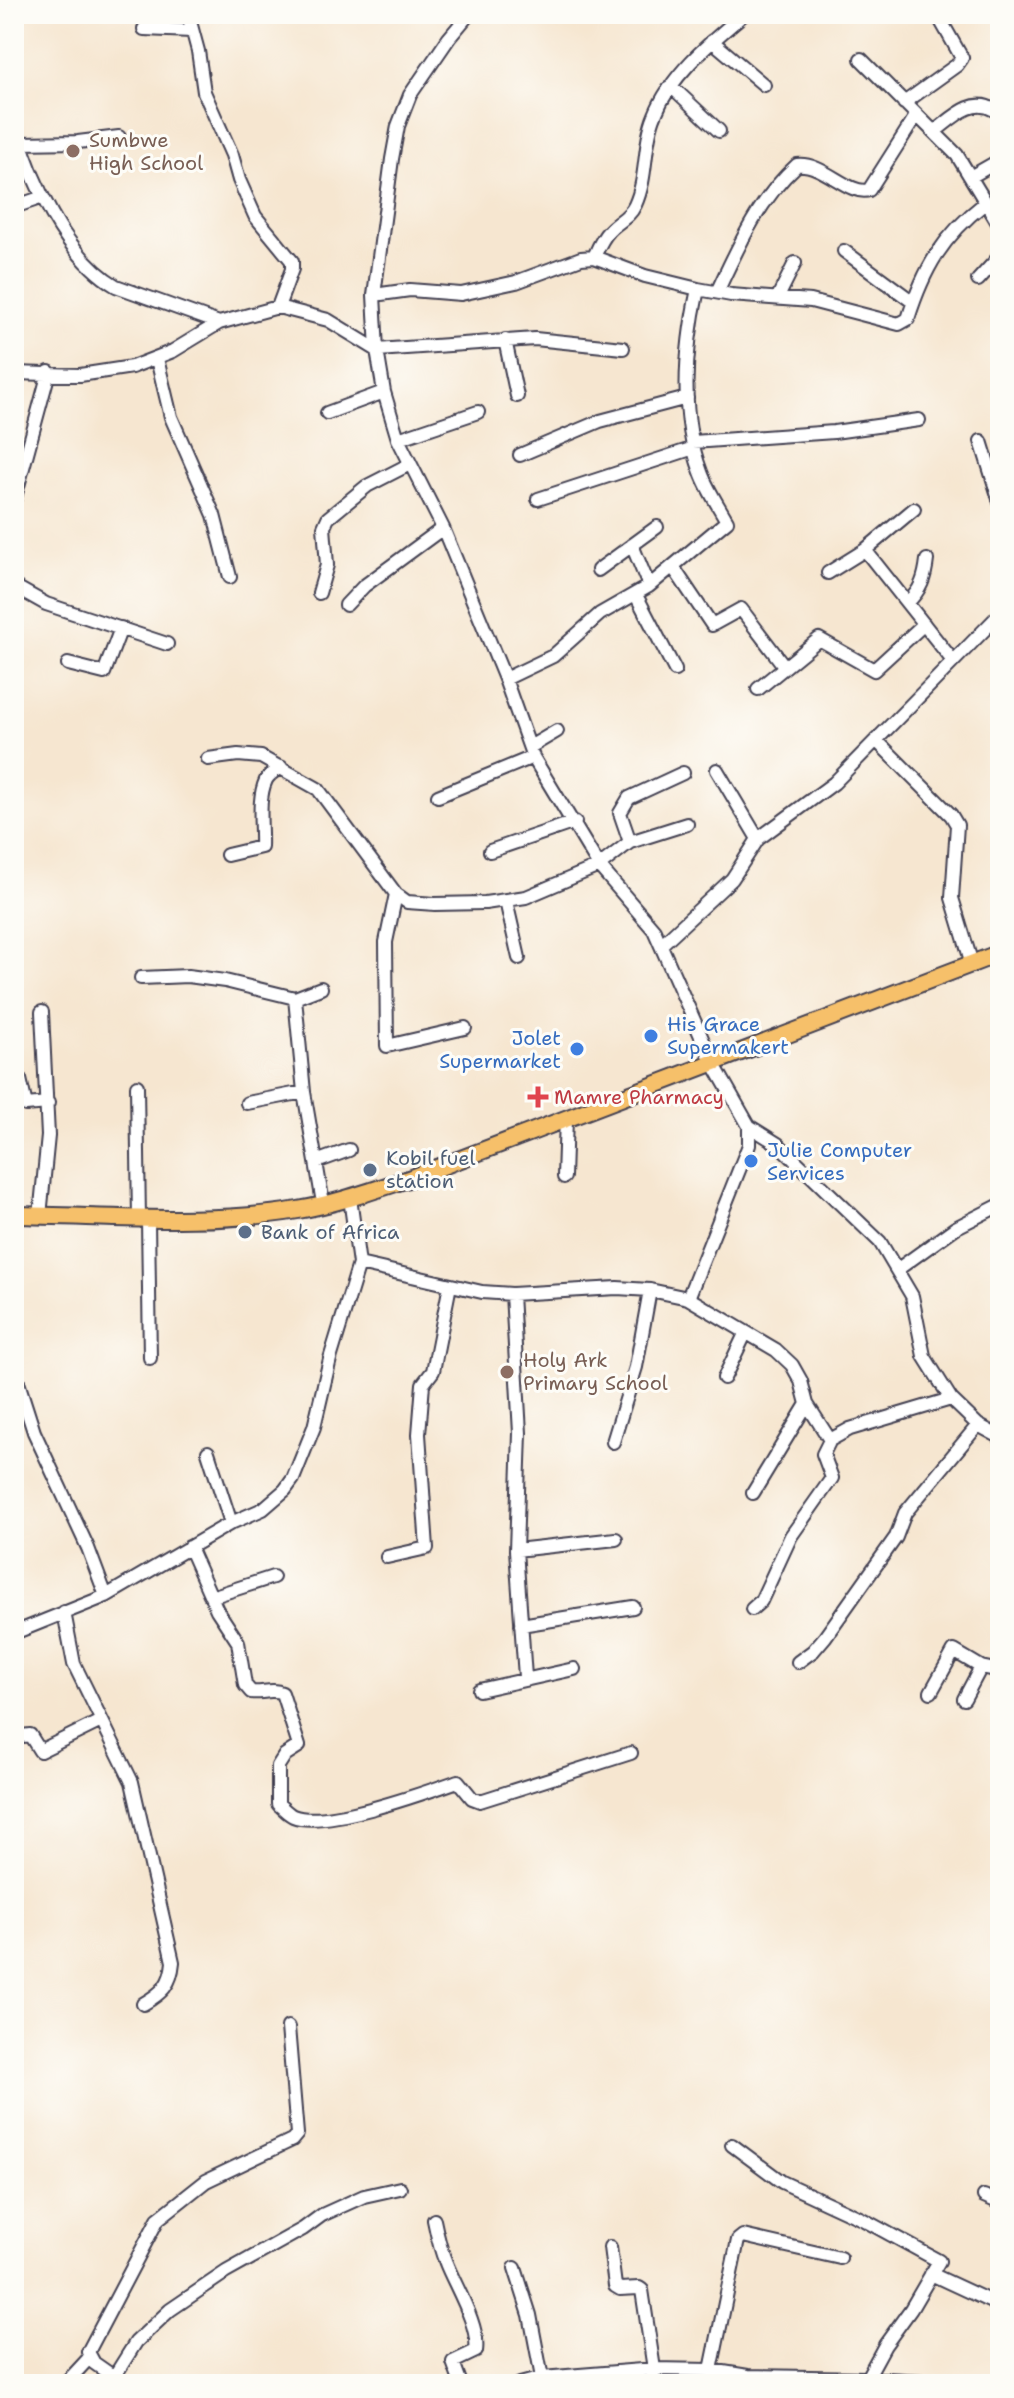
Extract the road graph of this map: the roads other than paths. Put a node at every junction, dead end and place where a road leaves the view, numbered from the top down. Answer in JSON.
{"nodes":[{"id":1,"x":188,"y":14,"type":"edge"},
{"id":2,"x":469,"y":14,"type":"edge"},
{"id":3,"x":744,"y":14,"type":"edge"},
{"id":4,"x":997,"y":14,"type":"edge"},
{"id":5,"x":941,"y":21,"type":"dead end"},
{"id":6,"x":1000,"y":22,"type":"edge"},
{"id":7,"x":144,"y":29,"type":"dead end"},
{"id":8,"x":192,"y":31,"type":"junction"},
{"id":9,"x":712,"y":41,"type":"junction"},
{"id":10,"x":861,"y":59,"type":"dead end"},
{"id":11,"x":764,"y":85,"type":"dead end"},
{"id":12,"x":671,"y":86,"type":"junction"},
{"id":13,"x":904,"y":103,"type":"junction"},
{"id":14,"x":994,"y":110,"type":"dead end"},
{"id":15,"x":916,"y":116,"type":"junction"},
{"id":16,"x":14,"y":123,"type":"edge"},
{"id":17,"x":719,"y":131,"type":"dead end"},
{"id":18,"x":934,"y":132,"type":"junction"},
{"id":19,"x":119,"y":137,"type":"dead end"},
{"id":20,"x":20,"y":143,"type":"junction"},
{"id":21,"x":1000,"y":160,"type":"edge"},
{"id":22,"x":972,"y":176,"type":"junction"},
{"id":23,"x":43,"y":197,"type":"junction"},
{"id":24,"x":985,"y":203,"type":"junction"},
{"id":25,"x":14,"y":207,"type":"edge"},
{"id":26,"x":1000,"y":226,"type":"edge"},
{"id":27,"x":844,"y":251,"type":"dead end"},
{"id":28,"x":1000,"y":256,"type":"edge"},
{"id":29,"x":594,"y":257,"type":"junction"},
{"id":30,"x":795,"y":263,"type":"dead end"},
{"id":31,"x":978,"y":280,"type":"dead end"},
{"id":32,"x":698,"y":289,"type":"junction"},
{"id":33,"x":717,"y":292,"type":"junction"},
{"id":34,"x":374,"y":295,"type":"junction"},
{"id":35,"x":778,"y":297,"type":"junction"},
{"id":36,"x":913,"y":302,"type":"junction"},
{"id":37,"x":278,"y":307,"type":"junction"},
{"id":38,"x":219,"y":323,"type":"junction"},
{"id":39,"x":505,"y":340,"type":"junction"},
{"id":40,"x":623,"y":348,"type":"dead end"},
{"id":41,"x":377,"y":350,"type":"junction"},
{"id":42,"x":157,"y":359,"type":"junction"},
{"id":43,"x":49,"y":372,"type":"junction"},
{"id":44,"x":14,"y":373,"type":"edge"},
{"id":45,"x":384,"y":392,"type":"junction"},
{"id":46,"x":517,"y":396,"type":"dead end"},
{"id":47,"x":687,"y":398,"type":"junction"},
{"id":48,"x":478,"y":412,"type":"dead end"},
{"id":49,"x":327,"y":413,"type":"dead end"},
{"id":50,"x":919,"y":420,"type":"dead end"},
{"id":51,"x":398,"y":439,"type":"junction"},
{"id":52,"x":981,"y":441,"type":"dead end"},
{"id":53,"x":694,"y":445,"type":"junction"},
{"id":54,"x":520,"y":455,"type":"dead end"},
{"id":55,"x":410,"y":464,"type":"junction"},
{"id":56,"x":538,"y":499,"type":"dead end"},
{"id":57,"x":14,"y":501,"type":"edge"},
{"id":58,"x":1000,"y":502,"type":"edge"},
{"id":59,"x":914,"y":509,"type":"dead end"},
{"id":60,"x":657,"y":527,"type":"dead end"},
{"id":61,"x":443,"y":528,"type":"junction"},
{"id":62,"x":632,"y":545,"type":"junction"},
{"id":63,"x":865,"y":550,"type":"junction"},
{"id":64,"x":927,"y":560,"type":"dead end"},
{"id":65,"x":673,"y":567,"type":"junction"},
{"id":66,"x":598,"y":570,"type":"dead end"},
{"id":67,"x":828,"y":573,"type":"dead end"},
{"id":68,"x":230,"y":577,"type":"dead end"},
{"id":69,"x":14,"y":586,"type":"edge"},
{"id":70,"x":649,"y":586,"type":"junction"},
{"id":71,"x":319,"y":593,"type":"dead end"},
{"id":72,"x":636,"y":595,"type":"junction"},
{"id":73,"x":907,"y":603,"type":"junction"},
{"id":74,"x":346,"y":605,"type":"dead end"},
{"id":75,"x":1000,"y":614,"type":"edge"},
{"id":76,"x":924,"y":624,"type":"junction"},
{"id":77,"x":121,"y":628,"type":"junction"},
{"id":78,"x":167,"y":644,"type":"dead end"},
{"id":79,"x":953,"y":661,"type":"junction"},
{"id":80,"x":68,"y":664,"type":"dead end"},
{"id":81,"x":785,"y":667,"type":"junction"},
{"id":82,"x":675,"y":670,"type":"dead end"},
{"id":83,"x":505,"y":679,"type":"junction"},
{"id":84,"x":758,"y":689,"type":"dead end"},
{"id":85,"x":557,"y":731,"type":"dead end"},
{"id":86,"x":876,"y":740,"type":"junction"},
{"id":87,"x":532,"y":752,"type":"junction"},
{"id":88,"x":208,"y":759,"type":"dead end"},
{"id":89,"x":281,"y":767,"type":"junction"},
{"id":90,"x":717,"y":770,"type":"dead end"},
{"id":91,"x":683,"y":773,"type":"dead end"},
{"id":92,"x":438,"y":796,"type":"dead end"},
{"id":93,"x":575,"y":822,"type":"junction"},
{"id":94,"x":687,"y":824,"type":"dead end"},
{"id":95,"x":758,"y":839,"type":"junction"},
{"id":96,"x":630,"y":842,"type":"junction"},
{"id":97,"x":490,"y":851,"type":"dead end"},
{"id":98,"x":227,"y":855,"type":"dead end"},
{"id":99,"x":599,"y":866,"type":"junction"},
{"id":100,"x":396,"y":894,"type":"junction"},
{"id":101,"x":506,"y":901,"type":"junction"},
{"id":102,"x":662,"y":944,"type":"junction"},
{"id":103,"x":1000,"y":953,"type":"edge"},
{"id":104,"x":519,"y":958,"type":"dead end"},
{"id":105,"x":972,"y":964,"type":"junction"},
{"id":106,"x":141,"y":978,"type":"dead end"},
{"id":107,"x":321,"y":988,"type":"dead end"},
{"id":108,"x":295,"y":998,"type":"junction"},
{"id":109,"x":42,"y":1012,"type":"dead end"},
{"id":110,"x":465,"y":1028,"type":"dead end"},
{"id":111,"x":712,"y":1061,"type":"junction"},
{"id":112,"x":14,"y":1075,"type":"edge"},
{"id":113,"x":137,"y":1086,"type":"dead end"},
{"id":114,"x":304,"y":1092,"type":"junction"},
{"id":115,"x":48,"y":1103,"type":"junction"},
{"id":116,"x":247,"y":1103,"type":"dead end"},
{"id":117,"x":566,"y":1118,"type":"junction"},
{"id":118,"x":749,"y":1126,"type":"junction"},
{"id":119,"x":349,"y":1150,"type":"dead end"},
{"id":120,"x":316,"y":1162,"type":"junction"},
{"id":121,"x":564,"y":1177,"type":"dead end"},
{"id":122,"x":350,"y":1198,"type":"junction"},
{"id":123,"x":323,"y":1203,"type":"junction"},
{"id":124,"x":1000,"y":1205,"type":"edge"},
{"id":125,"x":14,"y":1215,"type":"edge"},
{"id":126,"x":40,"y":1216,"type":"junction"},
{"id":127,"x":144,"y":1220,"type":"junction"},
{"id":128,"x":359,"y":1264,"type":"junction"},
{"id":129,"x":898,"y":1269,"type":"junction"},
{"id":130,"x":450,"y":1285,"type":"junction"},
{"id":131,"x":650,"y":1290,"type":"junction"},
{"id":132,"x":512,"y":1294,"type":"junction"},
{"id":133,"x":688,"y":1298,"type":"junction"},
{"id":134,"x":14,"y":1315,"type":"edge"},
{"id":135,"x":745,"y":1334,"type":"junction"},
{"id":136,"x":150,"y":1358,"type":"dead end"},
{"id":137,"x":724,"y":1378,"type":"dead end"},
{"id":138,"x":951,"y":1399,"type":"junction"},
{"id":139,"x":807,"y":1404,"type":"junction"},
{"id":140,"x":978,"y":1425,"type":"junction"},
{"id":141,"x":1000,"y":1437,"type":"edge"},
{"id":142,"x":830,"y":1440,"type":"junction"},
{"id":143,"x":613,"y":1442,"type":"dead end"},
{"id":144,"x":208,"y":1452,"type":"dead end"},
{"id":145,"x":753,"y":1493,"type":"dead end"},
{"id":146,"x":231,"y":1523,"type":"junction"},
{"id":147,"x":616,"y":1539,"type":"dead end"},
{"id":148,"x":189,"y":1547,"type":"junction"},
{"id":149,"x":516,"y":1550,"type":"junction"},
{"id":150,"x":387,"y":1557,"type":"dead end"},
{"id":151,"x":273,"y":1577,"type":"dead end"},
{"id":152,"x":106,"y":1596,"type":"junction"},
{"id":153,"x":211,"y":1597,"type":"junction"},
{"id":154,"x":633,"y":1607,"type":"dead end"},
{"id":155,"x":752,"y":1609,"type":"dead end"},
{"id":156,"x":64,"y":1612,"type":"junction"},
{"id":157,"x":521,"y":1625,"type":"junction"},
{"id":158,"x":14,"y":1633,"type":"edge"},
{"id":159,"x":798,"y":1662,"type":"dead end"},
{"id":160,"x":981,"y":1667,"type":"junction"},
{"id":161,"x":574,"y":1669,"type":"dead end"},
{"id":162,"x":1000,"y":1671,"type":"edge"},
{"id":163,"x":525,"y":1677,"type":"junction"},
{"id":164,"x":479,"y":1690,"type":"dead end"},
{"id":165,"x":931,"y":1692,"type":"dead end"},
{"id":166,"x":964,"y":1699,"type":"dead end"},
{"id":167,"x":101,"y":1721,"type":"junction"},
{"id":168,"x":14,"y":1737,"type":"edge"},
{"id":169,"x":631,"y":1753,"type":"dead end"},
{"id":170,"x":143,"y":2004,"type":"dead end"},
{"id":171,"x":288,"y":2027,"type":"dead end"},
{"id":172,"x":732,"y":2145,"type":"dead end"},
{"id":173,"x":400,"y":2188,"type":"dead end"},
{"id":174,"x":984,"y":2196,"type":"dead end"},
{"id":175,"x":1000,"y":2203,"type":"edge"},
{"id":176,"x":434,"y":2220,"type":"dead end"},
{"id":177,"x":610,"y":2247,"type":"dead end"},
{"id":178,"x":840,"y":2258,"type":"dead end"},
{"id":179,"x":515,"y":2268,"type":"dead end"},
{"id":180,"x":931,"y":2274,"type":"junction"},
{"id":181,"x":1000,"y":2306,"type":"edge"},
{"id":182,"x":90,"y":2357,"type":"junction"},
{"id":183,"x":654,"y":2369,"type":"junction"},
{"id":184,"x":711,"y":2370,"type":"junction"},
{"id":185,"x":542,"y":2378,"type":"junction"},
{"id":186,"x":867,"y":2378,"type":"junction"},
{"id":187,"x":566,"y":2380,"type":"edge"},
{"id":188,"x":119,"y":2381,"type":"edge"},
{"id":189,"x":65,"y":2384,"type":"edge"},
{"id":190,"x":461,"y":2384,"type":"edge"},
{"id":191,"x":520,"y":2384,"type":"edge"},
{"id":192,"x":652,"y":2384,"type":"edge"},
{"id":193,"x":973,"y":2384,"type":"edge"},
{"id":194,"x":980,"y":2384,"type":"edge"}],
"edges":[{"from":1,"to":8,"type":"street"},
{"from":2,"to":34,"type":"street"},
{"from":3,"to":9,"type":"street"},
{"from":4,"to":6,"type":"street"},
{"from":5,"to":13,"type":"street"},
{"from":7,"to":8,"type":"street"},
{"from":8,"to":37,"type":"street"},
{"from":9,"to":11,"type":"street"},
{"from":9,"to":12,"type":"street"},
{"from":10,"to":13,"type":"street"},
{"from":12,"to":17,"type":"street"},
{"from":12,"to":29,"type":"street"},
{"from":13,"to":15,"type":"street"},
{"from":14,"to":18,"type":"street"},
{"from":15,"to":18,"type":"street"},
{"from":15,"to":33,"type":"street"},
{"from":16,"to":20,"type":"street"},
{"from":18,"to":22,"type":"street"},
{"from":19,"to":20,"type":"street"},
{"from":20,"to":23,"type":"street"},
{"from":21,"to":22,"type":"street"},
{"from":22,"to":24,"type":"street"},
{"from":23,"to":25,"type":"street"},
{"from":23,"to":38,"type":"street"},
{"from":24,"to":26,"type":"street"},
{"from":24,"to":36,"type":"street"},
{"from":27,"to":36,"type":"street"},
{"from":28,"to":31,"type":"street"},
{"from":29,"to":32,"type":"street"},
{"from":29,"to":34,"type":"street"},
{"from":30,"to":35,"type":"street"},
{"from":32,"to":33,"type":"street"},
{"from":32,"to":47,"type":"street"},
{"from":33,"to":35,"type":"street"},
{"from":34,"to":41,"type":"street"},
{"from":35,"to":36,"type":"street"},
{"from":37,"to":38,"type":"street"},
{"from":37,"to":41,"type":"street"},
{"from":38,"to":42,"type":"street"},
{"from":39,"to":40,"type":"street"},
{"from":39,"to":41,"type":"street"},
{"from":39,"to":46,"type":"street"},
{"from":41,"to":45,"type":"street"},
{"from":42,"to":43,"type":"street"},
{"from":42,"to":68,"type":"street"},
{"from":43,"to":44,"type":"street"},
{"from":43,"to":57,"type":"street"},
{"from":45,"to":49,"type":"street"},
{"from":45,"to":51,"type":"street"},
{"from":47,"to":53,"type":"street"},
{"from":47,"to":54,"type":"street"},
{"from":48,"to":51,"type":"street"},
{"from":50,"to":53,"type":"street"},
{"from":51,"to":55,"type":"street"},
{"from":52,"to":58,"type":"street"},
{"from":53,"to":56,"type":"street"},
{"from":53,"to":65,"type":"street"},
{"from":55,"to":61,"type":"street"},
{"from":55,"to":71,"type":"street"},
{"from":59,"to":63,"type":"street"},
{"from":60,"to":62,"type":"street"},
{"from":61,"to":74,"type":"street"},
{"from":61,"to":83,"type":"street"},
{"from":62,"to":66,"type":"street"},
{"from":62,"to":70,"type":"street"},
{"from":63,"to":67,"type":"street"},
{"from":63,"to":73,"type":"street"},
{"from":64,"to":73,"type":"street"},
{"from":65,"to":70,"type":"street"},
{"from":65,"to":81,"type":"street"},
{"from":69,"to":77,"type":"street"},
{"from":70,"to":72,"type":"street"},
{"from":72,"to":82,"type":"street"},
{"from":72,"to":83,"type":"street"},
{"from":73,"to":76,"type":"street"},
{"from":75,"to":79,"type":"street"},
{"from":76,"to":79,"type":"street"},
{"from":76,"to":81,"type":"street"},
{"from":77,"to":78,"type":"street"},
{"from":77,"to":80,"type":"street"},
{"from":79,"to":86,"type":"street"},
{"from":81,"to":84,"type":"street"},
{"from":83,"to":87,"type":"street"},
{"from":85,"to":87,"type":"street"},
{"from":86,"to":95,"type":"street"},
{"from":86,"to":105,"type":"street"},
{"from":87,"to":92,"type":"street"},
{"from":87,"to":93,"type":"street"},
{"from":88,"to":89,"type":"street"},
{"from":89,"to":98,"type":"street"},
{"from":89,"to":100,"type":"street"},
{"from":90,"to":95,"type":"street"},
{"from":91,"to":96,"type":"street"},
{"from":93,"to":97,"type":"street"},
{"from":93,"to":99,"type":"street"},
{"from":94,"to":96,"type":"street"},
{"from":95,"to":102,"type":"street"},
{"from":96,"to":99,"type":"street"},
{"from":99,"to":101,"type":"street"},
{"from":99,"to":102,"type":"street"},
{"from":100,"to":101,"type":"street"},
{"from":100,"to":110,"type":"street"},
{"from":101,"to":104,"type":"street"},
{"from":102,"to":111,"type":"street"},
{"from":103,"to":105,"type":"main road"},
{"from":105,"to":111,"type":"main road"},
{"from":106,"to":108,"type":"street"},
{"from":107,"to":108,"type":"street"},
{"from":108,"to":114,"type":"street"},
{"from":109,"to":115,"type":"street"},
{"from":111,"to":117,"type":"main road"},
{"from":111,"to":118,"type":"street"},
{"from":112,"to":115,"type":"street"},
{"from":113,"to":127,"type":"street"},
{"from":114,"to":116,"type":"street"},
{"from":114,"to":120,"type":"street"},
{"from":115,"to":126,"type":"street"},
{"from":117,"to":121,"type":"street"},
{"from":117,"to":122,"type":"main road"},
{"from":118,"to":129,"type":"street"},
{"from":118,"to":133,"type":"street"},
{"from":119,"to":120,"type":"street"},
{"from":120,"to":123,"type":"street"},
{"from":122,"to":123,"type":"main road"},
{"from":122,"to":128,"type":"street"},
{"from":123,"to":127,"type":"main road"},
{"from":124,"to":129,"type":"street"},
{"from":125,"to":126,"type":"main road"},
{"from":126,"to":127,"type":"main road"},
{"from":127,"to":136,"type":"street"},
{"from":128,"to":130,"type":"street"},
{"from":128,"to":146,"type":"street"},
{"from":129,"to":138,"type":"street"},
{"from":130,"to":132,"type":"street"},
{"from":130,"to":150,"type":"street"},
{"from":131,"to":132,"type":"street"},
{"from":131,"to":133,"type":"street"},
{"from":131,"to":143,"type":"street"},
{"from":132,"to":149,"type":"street"},
{"from":133,"to":135,"type":"street"},
{"from":134,"to":152,"type":"street"},
{"from":135,"to":137,"type":"street"},
{"from":135,"to":139,"type":"street"},
{"from":138,"to":140,"type":"street"},
{"from":138,"to":142,"type":"street"},
{"from":139,"to":142,"type":"street"},
{"from":139,"to":145,"type":"street"},
{"from":140,"to":141,"type":"street"},
{"from":140,"to":159,"type":"street"},
{"from":142,"to":155,"type":"street"},
{"from":144,"to":146,"type":"street"},
{"from":146,"to":148,"type":"street"},
{"from":147,"to":149,"type":"street"},
{"from":148,"to":152,"type":"street"},
{"from":148,"to":153,"type":"street"},
{"from":149,"to":157,"type":"street"},
{"from":151,"to":153,"type":"street"},
{"from":152,"to":156,"type":"street"},
{"from":153,"to":169,"type":"street"},
{"from":154,"to":157,"type":"street"},
{"from":156,"to":158,"type":"street"},
{"from":156,"to":167,"type":"street"},
{"from":157,"to":163,"type":"street"},
{"from":160,"to":162,"type":"street"},
{"from":160,"to":165,"type":"street"},
{"from":160,"to":166,"type":"street"},
{"from":161,"to":163,"type":"street"},
{"from":163,"to":164,"type":"street"},
{"from":167,"to":168,"type":"street"},
{"from":167,"to":170,"type":"street"},
{"from":171,"to":182,"type":"street"},
{"from":172,"to":180,"type":"street"},
{"from":173,"to":188,"type":"street"},
{"from":174,"to":175,"type":"street"},
{"from":176,"to":190,"type":"street"},
{"from":177,"to":183,"type":"street"},
{"from":178,"to":184,"type":"street"},
{"from":179,"to":185,"type":"street"},
{"from":180,"to":181,"type":"street"},
{"from":180,"to":186,"type":"street"},
{"from":182,"to":188,"type":"street"},
{"from":182,"to":189,"type":"street"},
{"from":183,"to":184,"type":"street"},
{"from":183,"to":187,"type":"street"},
{"from":183,"to":192,"type":"street"},
{"from":184,"to":186,"type":"street"},
{"from":185,"to":187,"type":"street"},
{"from":185,"to":191,"type":"street"},
{"from":186,"to":193,"type":"street"},
{"from":193,"to":194,"type":"street"}]}
